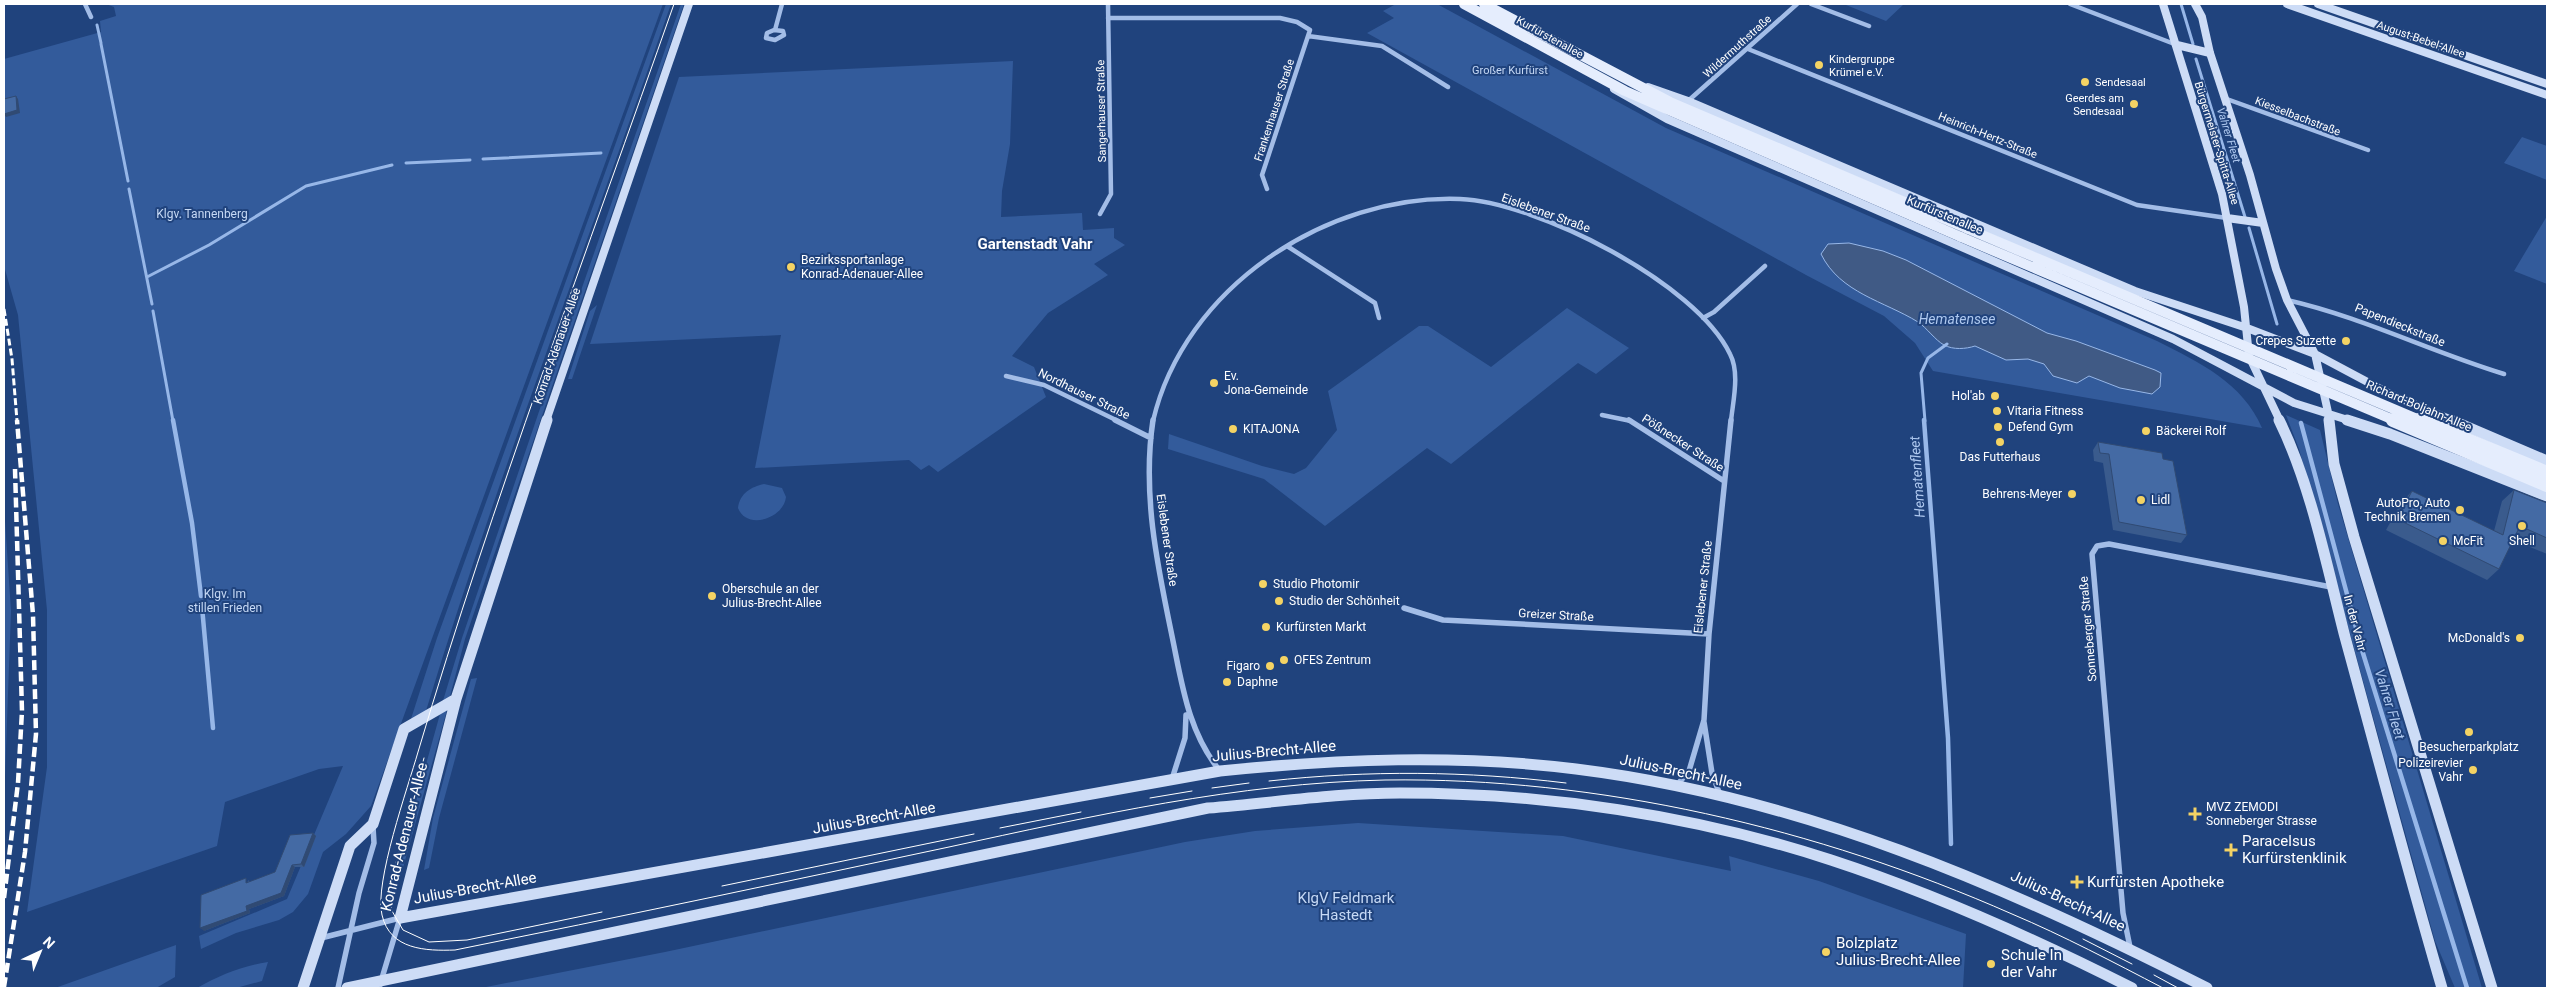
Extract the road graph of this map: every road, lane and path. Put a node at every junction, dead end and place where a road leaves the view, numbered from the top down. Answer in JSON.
{"nodes":[{"id":1,"x":85,"y":4,"type":"edge"},
{"id":2,"x":689,"y":4,"type":"edge"},
{"id":3,"x":782,"y":4,"type":"edge"},
{"id":4,"x":1108,"y":4,"type":"edge"},
{"id":5,"x":1464,"y":4,"type":"edge"},
{"id":6,"x":1484,"y":4,"type":"edge"},
{"id":7,"x":1797,"y":4,"type":"edge"},
{"id":8,"x":1811,"y":4,"type":"edge"},
{"id":9,"x":2070,"y":4,"type":"edge"},
{"id":10,"x":2163,"y":4,"type":"edge"},
{"id":11,"x":2196,"y":4,"type":"edge"},
{"id":12,"x":2204,"y":4,"type":"edge"},
{"id":13,"x":2287,"y":4,"type":"edge"},
{"id":14,"x":2318,"y":4,"type":"edge"},
{"id":15,"x":91,"y":17,"type":"dead end"},
{"id":16,"x":2202,"y":17,"type":"junction"},
{"id":17,"x":1108,"y":18,"type":"junction"},
{"id":18,"x":2368,"y":22,"type":"junction"},
{"id":19,"x":1869,"y":26,"type":"dead end"},
{"id":20,"x":775,"y":30,"type":"junction"},
{"id":21,"x":2362,"y":30,"type":"junction"},
{"id":22,"x":1308,"y":36,"type":"junction"},
{"id":23,"x":2177,"y":45,"type":"junction"},
{"id":24,"x":1748,"y":49,"type":"junction"},
{"id":25,"x":2210,"y":53,"type":"junction"},
{"id":26,"x":1612,"y":73,"type":"junction"},
{"id":27,"x":1597,"y":78,"type":"junction"},
{"id":28,"x":2547,"y":84,"type":"edge"},
{"id":29,"x":1448,"y":87,"type":"dead end"},
{"id":30,"x":2547,"y":95,"type":"edge"},
{"id":31,"x":2224,"y":98,"type":"junction"},
{"id":32,"x":1688,"y":101,"type":"junction"},
{"id":33,"x":2368,"y":150,"type":"dead end"},
{"id":34,"x":1267,"y":189,"type":"dead end"},
{"id":35,"x":1100,"y":214,"type":"dead end"},
{"id":36,"x":2227,"y":218,"type":"junction"},
{"id":37,"x":2262,"y":223,"type":"junction"},
{"id":38,"x":1965,"y":233,"type":"junction"},
{"id":39,"x":1287,"y":246,"type":"junction"},
{"id":40,"x":1765,"y":266,"type":"dead end"},
{"id":41,"x":2287,"y":300,"type":"junction"},
{"id":42,"x":1379,"y":318,"type":"dead end"},
{"id":43,"x":1703,"y":318,"type":"junction"},
{"id":44,"x":2246,"y":328,"type":"junction"},
{"id":45,"x":2315,"y":354,"type":"junction"},
{"id":46,"x":2282,"y":369,"type":"junction"},
{"id":47,"x":2504,"y":374,"type":"dead end"},
{"id":48,"x":1006,"y":376,"type":"dead end"},
{"id":49,"x":2262,"y":387,"type":"junction"},
{"id":50,"x":1602,"y":414,"type":"dead end"},
{"id":51,"x":2329,"y":416,"type":"junction"},
{"id":52,"x":1151,"y":438,"type":"junction"},
{"id":53,"x":2547,"y":462,"type":"edge"},
{"id":54,"x":2547,"y":473,"type":"edge"},
{"id":55,"x":1724,"y":481,"type":"junction"},
{"id":56,"x":2547,"y":485,"type":"edge"},
{"id":57,"x":2547,"y":496,"type":"edge"},
{"id":58,"x":2331,"y":587,"type":"junction"},
{"id":59,"x":1404,"y":608,"type":"dead end"},
{"id":60,"x":1709,"y":634,"type":"junction"},
{"id":61,"x":456,"y":699,"type":"junction"},
{"id":62,"x":1187,"y":712,"type":"junction"},
{"id":63,"x":1704,"y":720,"type":"junction"},
{"id":64,"x":1220,"y":771,"type":"junction"},
{"id":65,"x":1172,"y":779,"type":"junction"},
{"id":66,"x":1676,"y":786,"type":"junction"},
{"id":67,"x":1720,"y":796,"type":"junction"},
{"id":68,"x":373,"y":824,"type":"junction"},
{"id":69,"x":400,"y":918,"type":"junction"},
{"id":70,"x":352,"y":929,"type":"junction"},
{"id":71,"x":318,"y":938,"type":"junction"},
{"id":72,"x":2130,"y":947,"type":"junction"},
{"id":73,"x":380,"y":985,"type":"edge"},
{"id":74,"x":303,"y":988,"type":"edge"},
{"id":75,"x":338,"y":988,"type":"edge"},
{"id":76,"x":347,"y":988,"type":"edge"},
{"id":77,"x":2132,"y":988,"type":"edge"},
{"id":78,"x":2207,"y":988,"type":"edge"},
{"id":79,"x":2442,"y":988,"type":"edge"},
{"id":80,"x":2492,"y":988,"type":"edge"}],
"edges":[{"from":1,"to":15,"type":"street"},
{"from":2,"to":61,"type":"main road","name":"Konrad-Adenauer-Allee"},
{"from":3,"to":20,"type":"street"},
{"from":4,"to":17,"type":"street","name":"Sangerhauser Straße"},
{"from":5,"to":27,"type":"main road","name":"Kurfürstenallee"},
{"from":6,"to":26,"type":"main road","name":"Kurfürstenallee"},
{"from":7,"to":24,"type":"street","name":"Wildermuthstraße"},
{"from":8,"to":19,"type":"street"},
{"from":9,"to":23,"type":"street"},
{"from":10,"to":23,"type":"main road","name":"Bürgermeister-Spitta-Allee"},
{"from":11,"to":16,"type":"main road","name":"Bürgermeister-Spitta-Allee"},
{"from":12,"to":16,"type":"main road"},
{"from":13,"to":21,"type":"main road","name":"August-Bebel-Allee"},
{"from":14,"to":18,"type":"main road","name":"August-Bebel-Allee"},
{"from":16,"to":25,"type":"main road","name":"Bürgermeister-Spitta-Allee"},
{"from":17,"to":22,"type":"street"},
{"from":17,"to":35,"type":"street","name":"Sangerhauser Straße"},
{"from":18,"to":21,"type":"main road"},
{"from":18,"to":28,"type":"main road","name":"August-Bebel-Allee"},
{"from":20,"to":20,"type":"street"},
{"from":21,"to":30,"type":"main road","name":"August-Bebel-Allee"},
{"from":22,"to":29,"type":"street"},
{"from":22,"to":34,"type":"street","name":"Frankenhauser Straße"},
{"from":23,"to":25,"type":"main road"},
{"from":23,"to":36,"type":"main road","name":"Bürgermeister-Spitta-Allee"},
{"from":24,"to":32,"type":"street","name":"Wildermuthstraße"},
{"from":24,"to":36,"type":"street","name":"Heinrich-Hertz-Straße"},
{"from":25,"to":31,"type":"main road","name":"Bürgermeister-Spitta-Allee"},
{"from":26,"to":32,"type":"main road","name":"Kurfürstenallee"},
{"from":26,"to":38,"type":"main road","name":"Kurfürstenallee"},
{"from":27,"to":38,"type":"main road","name":"Kurfürstenallee"},
{"from":27,"to":49,"type":"main road","name":"Kurfürstenallee"},
{"from":31,"to":33,"type":"street","name":"Kiesselbachstraße"},
{"from":31,"to":37,"type":"main road","name":"Bürgermeister-Spitta-Allee"},
{"from":32,"to":44,"type":"main road","name":"Kurfürstenallee"},
{"from":36,"to":37,"type":"main road","name":"Bürgermeister-Spitta-Allee"},
{"from":36,"to":44,"type":"main road","name":"Bürgermeister-Spitta-Allee"},
{"from":37,"to":41,"type":"main road","name":"Bürgermeister-Spitta-Allee"},
{"from":38,"to":46,"type":"main road","name":"Kurfürstenallee","bridge":true},
{"from":39,"to":42,"type":"street"},
{"from":39,"to":43,"type":"street","name":"Eislebener Straße"},
{"from":39,"to":52,"type":"street","name":"Eislebener Straße"},
{"from":40,"to":43,"type":"street"},
{"from":41,"to":45,"type":"main road","name":"Bürgermeister-Spitta-Allee"},
{"from":41,"to":47,"type":"street","name":"Papendieckstraße"},
{"from":43,"to":55,"type":"street","name":"Eislebener Straße"},
{"from":44,"to":45,"type":"main road","name":"Kurfürstenallee"},
{"from":44,"to":49,"type":"main road","name":"In der Vahr"},
{"from":45,"to":51,"type":"main road","name":"Bürgermeister-Spitta-Allee"},
{"from":45,"to":53,"type":"main road","name":"Richard-Boljahn-Allee"},
{"from":46,"to":54,"type":"main road","name":"Richard-Boljahn-Allee","bridge":true},
{"from":46,"to":56,"type":"main road","name":"Richard-Boljahn-Allee","bridge":true},
{"from":48,"to":52,"type":"street","name":"Nordhauser Straße"},
{"from":49,"to":51,"type":"main road","name":"Kurfürstenallee"},
{"from":49,"to":58,"type":"main road","name":"In der Vahr"},
{"from":50,"to":55,"type":"street","name":"Pößnecker Straße"},
{"from":51,"to":57,"type":"main road"},
{"from":51,"to":80,"type":"main road","name":"In der Vahr"},
{"from":52,"to":62,"type":"street","name":"Eislebener Straße"},
{"from":55,"to":60,"type":"street","name":"Eislebener Straße"},
{"from":58,"to":72,"type":"street","name":"Sonneberger Straße"},
{"from":58,"to":79,"type":"main road","name":"In der Vahr"},
{"from":59,"to":60,"type":"street","name":"Greizer Straße"},
{"from":60,"to":63,"type":"street","name":"Eislebener Straße"},
{"from":61,"to":68,"type":"main road","name":"Konrad-Adenauer-Allee"},
{"from":61,"to":69,"type":"main road","name":"Konrad-Adenauer-Allee"},
{"from":62,"to":64,"type":"street","name":"Eislebener Straße"},
{"from":62,"to":65,"type":"street","name":"Eislebener Straße"},
{"from":63,"to":66,"type":"street","name":"Eislebener Straße"},
{"from":63,"to":67,"type":"street","name":"Eislebener Straße"},
{"from":64,"to":65,"type":"main road","name":"Julius-Brecht-Allee"},
{"from":64,"to":66,"type":"main road","name":"Julius-Brecht-Allee"},
{"from":65,"to":69,"type":"main road","name":"Julius-Brecht-Allee"},
{"from":66,"to":67,"type":"main road","name":"Julius-Brecht-Allee"},
{"from":67,"to":72,"type":"main road","name":"Julius-Brecht-Allee"},
{"from":68,"to":70,"type":"street","name":"Konrad-Adenauer-Allee"},
{"from":68,"to":71,"type":"main road","name":"Konrad-Adenauer-Allee"},
{"from":69,"to":70,"type":"street","name":"Julius-Brecht-Allee"},
{"from":69,"to":73,"type":"street","name":"Konrad-Adenauer-Allee"},
{"from":70,"to":71,"type":"street","name":"Julius-Brecht-Allee"},
{"from":70,"to":75,"type":"street","name":"Konrad-Adenauer-Allee"},
{"from":71,"to":74,"type":"main road","name":"Konrad-Adenauer-Allee"},
{"from":72,"to":78,"type":"main road","name":"Julius-Brecht-Allee"},
{"from":73,"to":76,"type":"main road"},
{"from":73,"to":77,"type":"main road"}]}
